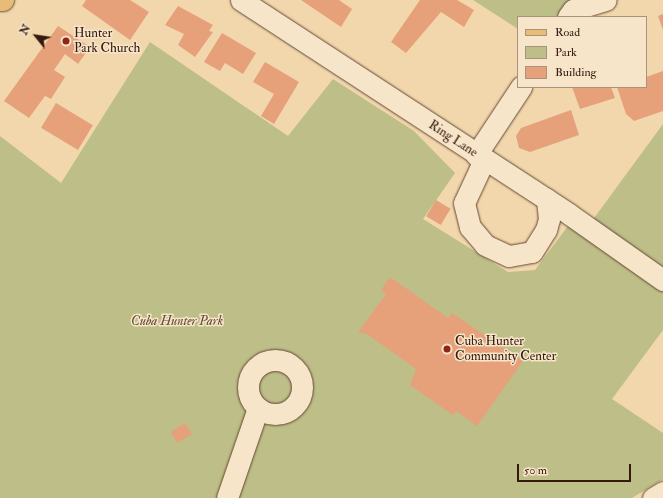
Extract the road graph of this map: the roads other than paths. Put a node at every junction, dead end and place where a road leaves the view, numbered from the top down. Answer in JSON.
{"nodes":[{"id":1,"x":0,"y":0,"type":"edge"},
{"id":2,"x":3,"y":0,"type":"edge"},
{"id":3,"x":605,"y":0,"type":"edge"},
{"id":4,"x":249,"y":2,"type":"edge"},
{"id":5,"x":569,"y":16,"type":"edge"},
{"id":6,"x":520,"y":88,"type":"edge"},
{"id":7,"x":480,"y":157,"type":"junction"},
{"id":8,"x":547,"y":199,"type":"junction"},
{"id":9,"x":663,"y":280,"type":"edge"},
{"id":10,"x":258,"y":408,"type":"dead end"},
{"id":11,"x":663,"y":492,"type":"edge"},
{"id":12,"x":227,"y":498,"type":"edge"},
{"id":13,"x":653,"y":498,"type":"edge"}],
"edges":[{"from":1,"to":2,"type":"main road"},
{"from":3,"to":5,"type":"street"},
{"from":4,"to":7,"type":"street","name":"Ring Lane"},
{"from":6,"to":7,"type":"street"},
{"from":7,"to":8,"type":"street","name":"Ring Lane"},
{"from":7,"to":8,"type":"street"},
{"from":8,"to":9,"type":"street","name":"Ring Lane"},
{"from":10,"to":12,"type":"street"},
{"from":11,"to":13,"type":"street"}]}
